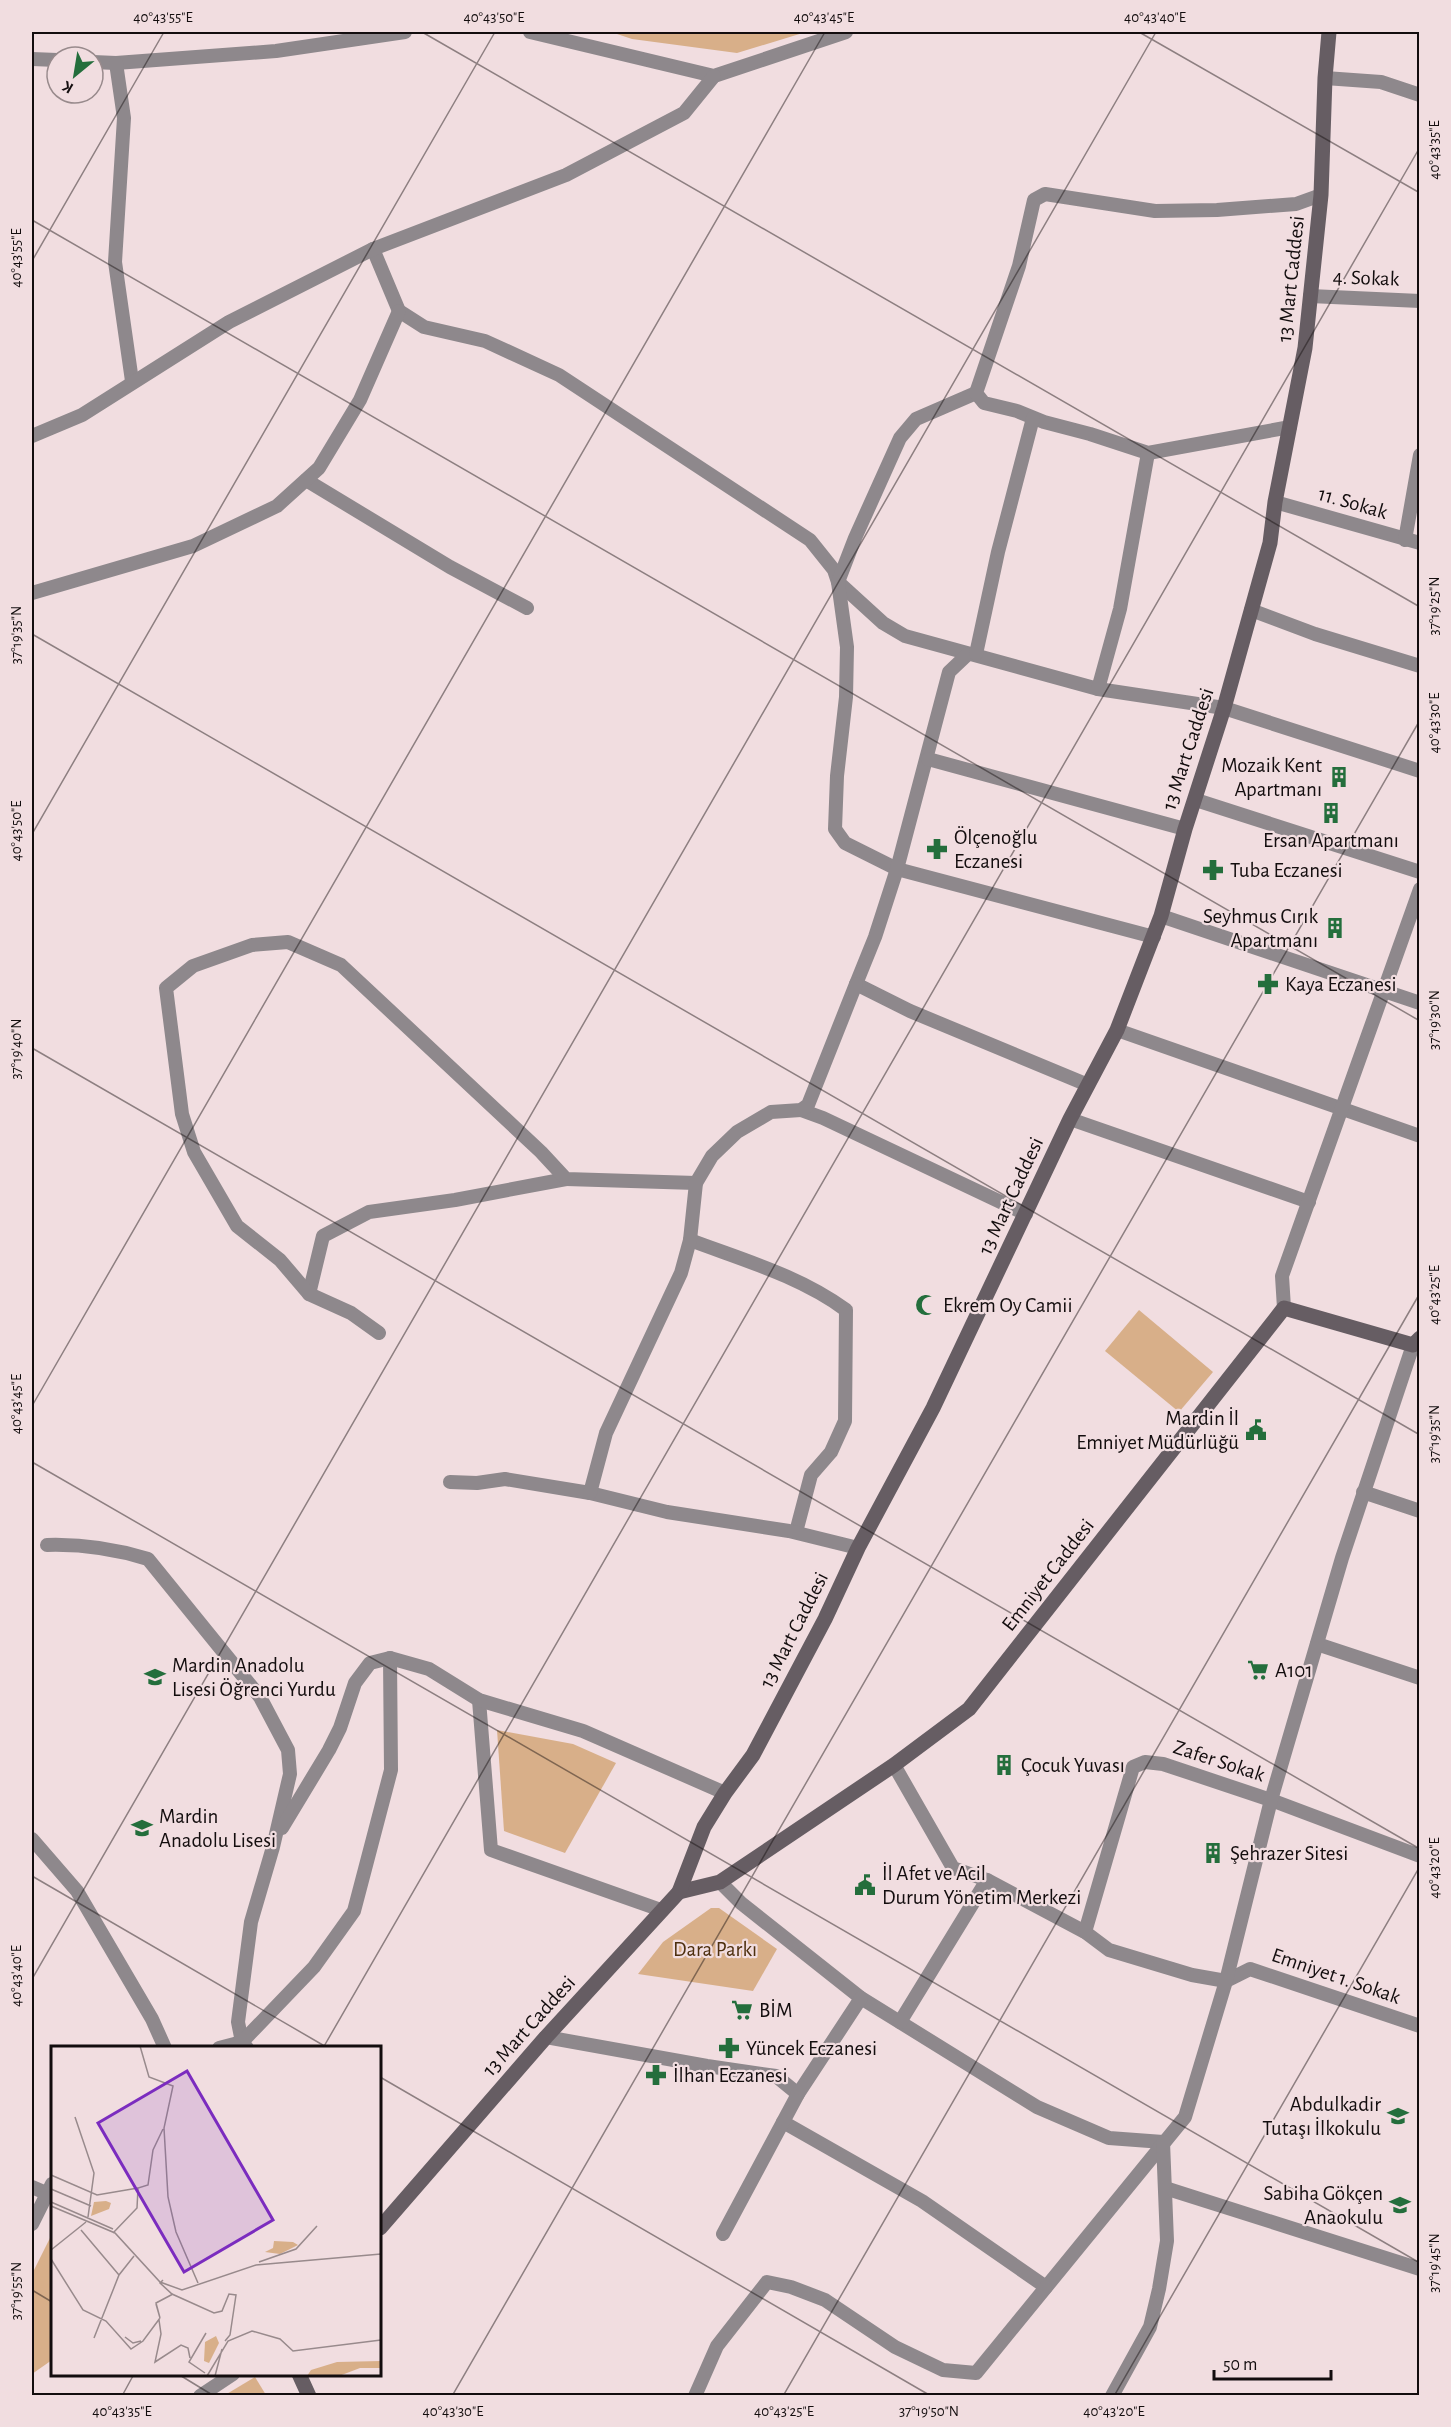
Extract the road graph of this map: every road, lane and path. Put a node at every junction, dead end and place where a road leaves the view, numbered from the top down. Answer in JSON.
{"nodes":[{"id":1,"x":405,"y":32,"type":"edge"},
{"id":2,"x":530,"y":32,"type":"edge"},
{"id":3,"x":846,"y":32,"type":"edge"},
{"id":4,"x":1329,"y":32,"type":"edge"},
{"id":5,"x":554,"y":35,"type":"edge"},
{"id":6,"x":105,"y":63,"type":"edge"},
{"id":7,"x":116,"y":63,"type":"junction"},
{"id":8,"x":714,"y":76,"type":"junction"},
{"id":9,"x":1325,"y":78,"type":"junction"},
{"id":10,"x":1419,"y":95,"type":"edge"},
{"id":11,"x":1321,"y":195,"type":"junction"},
{"id":12,"x":373,"y":249,"type":"junction"},
{"id":13,"x":1310,"y":296,"type":"junction"},
{"id":14,"x":1419,"y":301,"type":"edge"},
{"id":15,"x":399,"y":311,"type":"junction"},
{"id":16,"x":132,"y":381,"type":"junction"},
{"id":17,"x":976,"y":393,"type":"junction"},
{"id":18,"x":1034,"y":418,"type":"junction"},
{"id":19,"x":1290,"y":427,"type":"junction"},
{"id":20,"x":32,"y":436,"type":"edge"},
{"id":21,"x":1148,"y":453,"type":"junction"},
{"id":22,"x":1419,"y":455,"type":"edge"},
{"id":23,"x":306,"y":480,"type":"junction"},
{"id":24,"x":1275,"y":502,"type":"junction"},
{"id":25,"x":1405,"y":540,"type":"junction"},
{"id":26,"x":1419,"y":543,"type":"edge"},
{"id":27,"x":838,"y":582,"type":"junction"},
{"id":28,"x":32,"y":593,"type":"edge"},
{"id":29,"x":527,"y":608,"type":"dead end"},
{"id":30,"x":1251,"y":610,"type":"junction"},
{"id":31,"x":972,"y":654,"type":"junction"},
{"id":32,"x":1419,"y":666,"type":"edge"},
{"id":33,"x":1098,"y":688,"type":"junction"},
{"id":34,"x":1224,"y":708,"type":"junction"},
{"id":35,"x":928,"y":759,"type":"junction"},
{"id":36,"x":1419,"y":771,"type":"edge"},
{"id":37,"x":1196,"y":800,"type":"junction"},
{"id":38,"x":1185,"y":829,"type":"junction"},
{"id":39,"x":897,"y":869,"type":"junction"},
{"id":40,"x":1419,"y":872,"type":"edge"},
{"id":41,"x":1419,"y":890,"type":"edge"},
{"id":42,"x":1161,"y":916,"type":"junction"},
{"id":43,"x":1154,"y":938,"type":"junction"},
{"id":44,"x":856,"y":984,"type":"junction"},
{"id":45,"x":1385,"y":990,"type":"junction"},
{"id":46,"x":1419,"y":1003,"type":"edge"},
{"id":47,"x":1117,"y":1030,"type":"junction"},
{"id":48,"x":1088,"y":1085,"type":"junction"},
{"id":49,"x":1342,"y":1108,"type":"junction"},
{"id":50,"x":801,"y":1110,"type":"junction"},
{"id":51,"x":1070,"y":1119,"type":"junction"},
{"id":52,"x":1419,"y":1136,"type":"edge"},
{"id":53,"x":566,"y":1179,"type":"junction"},
{"id":54,"x":696,"y":1183,"type":"junction"},
{"id":55,"x":1309,"y":1202,"type":"junction"},
{"id":56,"x":1026,"y":1214,"type":"junction"},
{"id":57,"x":690,"y":1240,"type":"junction"},
{"id":58,"x":309,"y":1294,"type":"junction"},
{"id":59,"x":1284,"y":1308,"type":"junction"},
{"id":60,"x":379,"y":1333,"type":"dead end"},
{"id":61,"x":1417,"y":1343,"type":"edge"},
{"id":62,"x":450,"y":1482,"type":"dead end"},
{"id":63,"x":1363,"y":1492,"type":"junction"},
{"id":64,"x":590,"y":1493,"type":"junction"},
{"id":65,"x":1419,"y":1511,"type":"edge"},
{"id":66,"x":796,"y":1532,"type":"junction"},
{"id":67,"x":46,"y":1545,"type":"dead end"},
{"id":68,"x":858,"y":1548,"type":"junction"},
{"id":69,"x":1317,"y":1644,"type":"junction"},
{"id":70,"x":390,"y":1658,"type":"junction"},
{"id":71,"x":1419,"y":1678,"type":"edge"},
{"id":72,"x":479,"y":1700,"type":"junction"},
{"id":73,"x":894,"y":1766,"type":"junction"},
{"id":74,"x":725,"y":1793,"type":"junction"},
{"id":75,"x":1271,"y":1800,"type":"junction"},
{"id":76,"x":32,"y":1839,"type":"edge"},
{"id":77,"x":276,"y":1839,"type":"junction"},
{"id":78,"x":1419,"y":1856,"type":"edge"},
{"id":79,"x":987,"y":1880,"type":"junction"},
{"id":80,"x":720,"y":1882,"type":"junction"},
{"id":81,"x":679,"y":1892,"type":"junction"},
{"id":82,"x":661,"y":1910,"type":"junction"},
{"id":83,"x":1085,"y":1932,"type":"junction"},
{"id":84,"x":1226,"y":1981,"type":"junction"},
{"id":85,"x":861,"y":1998,"type":"junction"},
{"id":86,"x":900,"y":2022,"type":"junction"},
{"id":87,"x":1419,"y":2026,"type":"edge"},
{"id":88,"x":546,"y":2037,"type":"junction"},
{"id":89,"x":244,"y":2045,"type":"edge"},
{"id":90,"x":164,"y":2046,"type":"edge"},
{"id":91,"x":798,"y":2094,"type":"junction"},
{"id":92,"x":783,"y":2122,"type":"junction"},
{"id":93,"x":1163,"y":2142,"type":"junction"},
{"id":94,"x":32,"y":2187,"type":"edge"},
{"id":95,"x":49,"y":2188,"type":"edge"},
{"id":96,"x":1165,"y":2188,"type":"junction"},
{"id":97,"x":382,"y":2219,"type":"edge"},
{"id":98,"x":32,"y":2224,"type":"edge"},
{"id":99,"x":723,"y":2234,"type":"dead end"},
{"id":100,"x":1419,"y":2269,"type":"edge"},
{"id":101,"x":1046,"y":2287,"type":"junction"},
{"id":102,"x":230,"y":2376,"type":"edge"},
{"id":103,"x":300,"y":2376,"type":"edge"},
{"id":104,"x":200,"y":2396,"type":"edge"},
{"id":105,"x":309,"y":2396,"type":"edge"},
{"id":106,"x":695,"y":2396,"type":"edge"},
{"id":107,"x":1112,"y":2396,"type":"edge"}],
"edges":[{"from":1,"to":7,"type":"street"},
{"from":2,"to":5,"type":"street"},
{"from":3,"to":8,"type":"street"},
{"from":4,"to":9,"type":"street","name":"13 Mart Caddesi"},
{"from":5,"to":8,"type":"street"},
{"from":6,"to":7,"type":"street"},
{"from":7,"to":16,"type":"street"},
{"from":8,"to":12,"type":"street"},
{"from":9,"to":10,"type":"street"},
{"from":9,"to":11,"type":"street","name":"13 Mart Caddesi"},
{"from":11,"to":13,"type":"street","name":"13 Mart Caddesi"},
{"from":11,"to":17,"type":"street"},
{"from":12,"to":15,"type":"street"},
{"from":12,"to":16,"type":"street"},
{"from":13,"to":14,"type":"street","name":"4. Sokak"},
{"from":13,"to":19,"type":"street","name":"13 Mart Caddesi"},
{"from":15,"to":23,"type":"street"},
{"from":15,"to":27,"type":"street"},
{"from":16,"to":20,"type":"street"},
{"from":17,"to":18,"type":"street"},
{"from":17,"to":27,"type":"street"},
{"from":18,"to":21,"type":"street"},
{"from":18,"to":31,"type":"street"},
{"from":19,"to":21,"type":"street"},
{"from":19,"to":24,"type":"street","name":"13 Mart Caddesi"},
{"from":21,"to":33,"type":"street"},
{"from":22,"to":25,"type":"street"},
{"from":23,"to":28,"type":"street"},
{"from":23,"to":29,"type":"street"},
{"from":24,"to":25,"type":"street","name":"11. Sokak"},
{"from":24,"to":30,"type":"street","name":"13 Mart Caddesi"},
{"from":25,"to":26,"type":"street","name":"11. Sokak"},
{"from":27,"to":31,"type":"street"},
{"from":27,"to":39,"type":"street"},
{"from":30,"to":32,"type":"street"},
{"from":30,"to":34,"type":"street","name":"13 Mart Caddesi"},
{"from":31,"to":33,"type":"street"},
{"from":31,"to":35,"type":"street"},
{"from":33,"to":34,"type":"street"},
{"from":34,"to":36,"type":"street"},
{"from":34,"to":37,"type":"street","name":"13 Mart Caddesi"},
{"from":35,"to":38,"type":"street"},
{"from":35,"to":39,"type":"street"},
{"from":37,"to":38,"type":"street","name":"13 Mart Caddesi"},
{"from":37,"to":40,"type":"street"},
{"from":38,"to":42,"type":"street","name":"13 Mart Caddesi"},
{"from":39,"to":43,"type":"street"},
{"from":39,"to":44,"type":"street"},
{"from":41,"to":45,"type":"street"},
{"from":42,"to":43,"type":"street","name":"13 Mart Caddesi"},
{"from":42,"to":45,"type":"street"},
{"from":43,"to":47,"type":"street","name":"13 Mart Caddesi"},
{"from":44,"to":48,"type":"street"},
{"from":44,"to":50,"type":"street"},
{"from":45,"to":46,"type":"street"},
{"from":45,"to":49,"type":"street"},
{"from":47,"to":48,"type":"street","name":"13 Mart Caddesi"},
{"from":47,"to":49,"type":"street"},
{"from":48,"to":51,"type":"street","name":"13 Mart Caddesi"},
{"from":49,"to":52,"type":"street"},
{"from":49,"to":55,"type":"street"},
{"from":50,"to":54,"type":"street"},
{"from":50,"to":56,"type":"street"},
{"from":51,"to":55,"type":"street"},
{"from":51,"to":56,"type":"street","name":"13 Mart Caddesi"},
{"from":53,"to":54,"type":"street"},
{"from":53,"to":58,"type":"street"},
{"from":53,"to":58,"type":"street"},
{"from":54,"to":57,"type":"street"},
{"from":55,"to":59,"type":"street"},
{"from":56,"to":68,"type":"street","name":"13 Mart Caddesi"},
{"from":57,"to":64,"type":"street"},
{"from":57,"to":66,"type":"street"},
{"from":58,"to":60,"type":"street"},
{"from":59,"to":61,"type":"street"},
{"from":59,"to":73,"type":"street","name":"Emniyet Caddesi"},
{"from":61,"to":63,"type":"street"},
{"from":62,"to":64,"type":"street"},
{"from":63,"to":65,"type":"street"},
{"from":63,"to":69,"type":"street"},
{"from":64,"to":66,"type":"street"},
{"from":66,"to":68,"type":"street"},
{"from":67,"to":77,"type":"street"},
{"from":68,"to":74,"type":"street","name":"13 Mart Caddesi"},
{"from":69,"to":71,"type":"street"},
{"from":69,"to":75,"type":"street"},
{"from":70,"to":72,"type":"street"},
{"from":70,"to":77,"type":"street"},
{"from":70,"to":89,"type":"street"},
{"from":72,"to":74,"type":"street"},
{"from":72,"to":82,"type":"street"},
{"from":73,"to":79,"type":"street"},
{"from":73,"to":80,"type":"street","name":"Emniyet Caddesi"},
{"from":74,"to":81,"type":"street","name":"13 Mart Caddesi"},
{"from":75,"to":78,"type":"street","name":"Zafer Sokak"},
{"from":75,"to":83,"type":"street","name":"Zafer Sokak"},
{"from":75,"to":84,"type":"street"},
{"from":76,"to":90,"type":"street"},
{"from":77,"to":89,"type":"street"},
{"from":79,"to":83,"type":"street"},
{"from":79,"to":86,"type":"street"},
{"from":80,"to":81,"type":"street","name":"Emniyet Caddesi"},
{"from":80,"to":85,"type":"street"},
{"from":81,"to":82,"type":"street","name":"13 Mart Caddesi"},
{"from":82,"to":88,"type":"street","name":"13 Mart Caddesi"},
{"from":83,"to":84,"type":"street"},
{"from":84,"to":87,"type":"street","name":"Emniyet 1. Sokak"},
{"from":84,"to":93,"type":"street"},
{"from":85,"to":86,"type":"street"},
{"from":85,"to":91,"type":"street"},
{"from":86,"to":93,"type":"street"},
{"from":88,"to":91,"type":"street"},
{"from":88,"to":97,"type":"street","name":"13 Mart Caddesi"},
{"from":91,"to":92,"type":"street"},
{"from":92,"to":99,"type":"street"},
{"from":92,"to":101,"type":"street"},
{"from":93,"to":96,"type":"street"},
{"from":93,"to":101,"type":"street"},
{"from":94,"to":95,"type":"street"},
{"from":95,"to":98,"type":"street"},
{"from":96,"to":100,"type":"street"},
{"from":96,"to":107,"type":"street"},
{"from":101,"to":106,"type":"street"},
{"from":102,"to":104,"type":"street"},
{"from":103,"to":105,"type":"street"}]}
